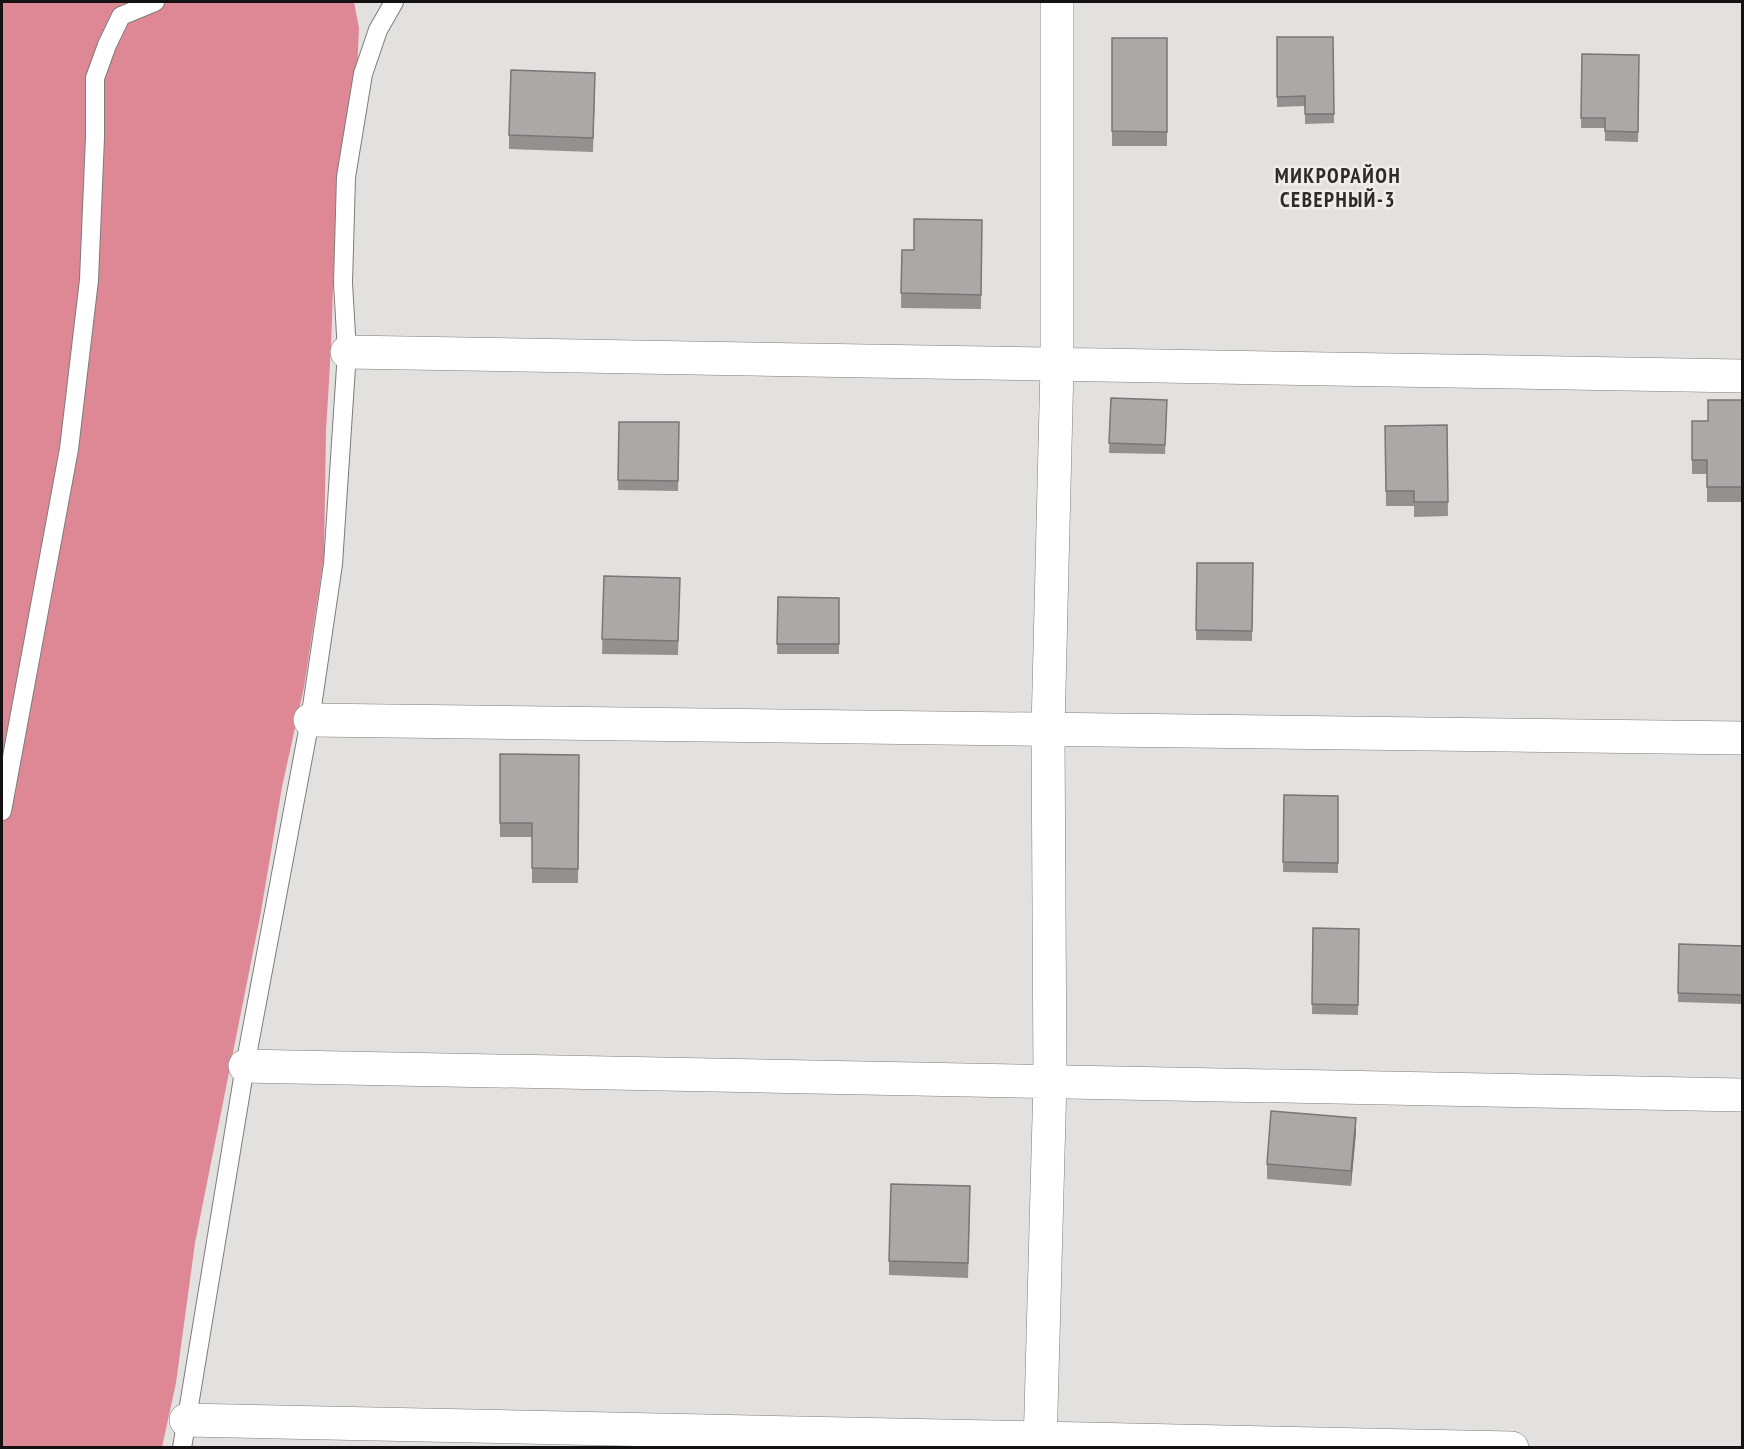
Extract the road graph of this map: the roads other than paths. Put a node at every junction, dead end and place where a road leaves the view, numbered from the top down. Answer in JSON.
{"nodes":[{"id":1,"x":155,"y":2,"type":"edge"},
{"id":2,"x":394,"y":2,"type":"edge"},
{"id":3,"x":1057,"y":2,"type":"edge"},
{"id":4,"x":347,"y":352,"type":"junction"},
{"id":5,"x":1057,"y":366,"type":"junction"},
{"id":6,"x":1743,"y":376,"type":"edge"},
{"id":7,"x":310,"y":720,"type":"junction"},
{"id":8,"x":1048,"y":729,"type":"junction"},
{"id":9,"x":1743,"y":738,"type":"edge"},
{"id":10,"x":2,"y":811,"type":"edge"},
{"id":11,"x":244,"y":1066,"type":"junction"},
{"id":12,"x":1050,"y":1081,"type":"junction"},
{"id":13,"x":1743,"y":1095,"type":"edge"},
{"id":14,"x":184,"y":1434,"type":"edge"},
{"id":15,"x":1040,"y":1442,"type":"edge"},
{"id":16,"x":1512,"y":1448,"type":"edge"}],
"edges":[{"from":1,"to":10,"type":"lane"},
{"from":2,"to":4,"type":"lane"},
{"from":3,"to":5,"type":"street"},
{"from":4,"to":5,"type":"street"},
{"from":4,"to":7,"type":"lane"},
{"from":5,"to":6,"type":"street"},
{"from":5,"to":8,"type":"street"},
{"from":7,"to":8,"type":"street"},
{"from":7,"to":11,"type":"lane"},
{"from":8,"to":9,"type":"street"},
{"from":8,"to":12,"type":"street"},
{"from":11,"to":12,"type":"street"},
{"from":11,"to":14,"type":"lane"},
{"from":12,"to":13,"type":"street"},
{"from":12,"to":15,"type":"street"},
{"from":14,"to":15,"type":"street"},
{"from":15,"to":16,"type":"street"}]}
